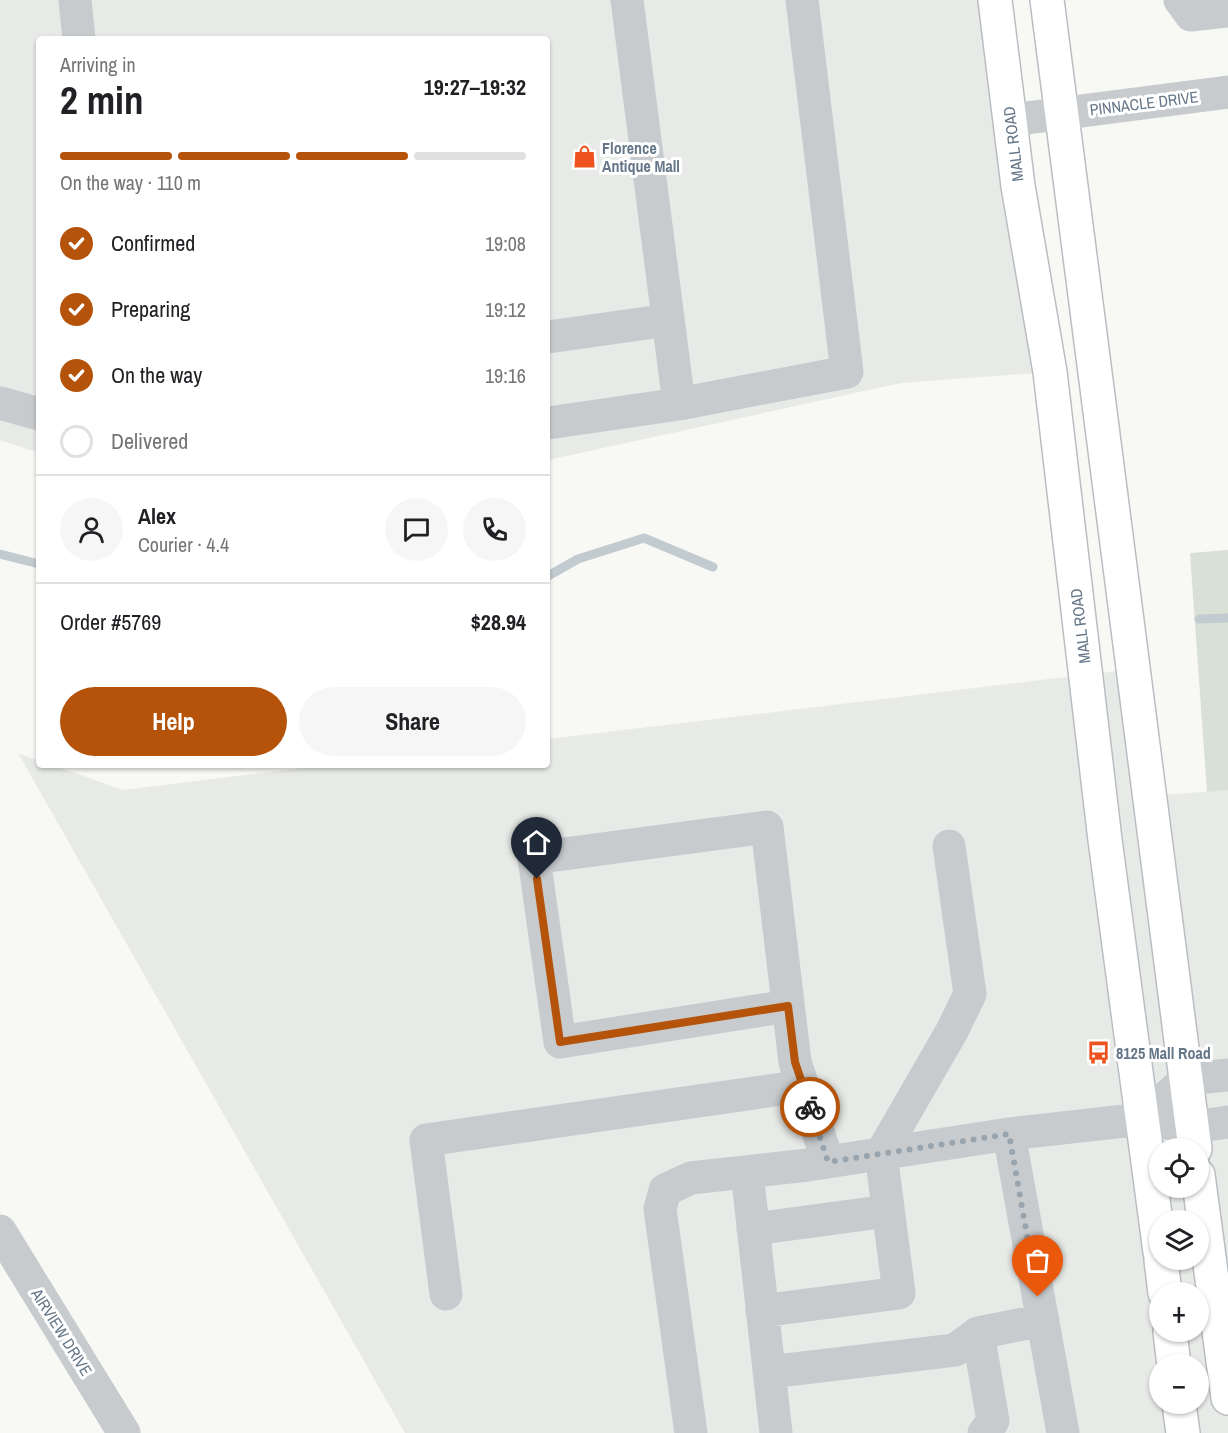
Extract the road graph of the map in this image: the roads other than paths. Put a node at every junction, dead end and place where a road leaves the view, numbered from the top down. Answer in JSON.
{"nodes":[{"id":1,"x":75,"y":0,"type":"edge"},
{"id":2,"x":627,"y":0,"type":"edge"},
{"id":3,"x":802,"y":0,"type":"edge"},
{"id":4,"x":995,"y":0,"type":"edge"},
{"id":5,"x":1047,"y":0,"type":"edge"},
{"id":6,"x":1180,"y":0,"type":"edge"},
{"id":7,"x":1228,"y":10,"type":"edge"},
{"id":8,"x":80,"y":36,"type":"edge"},
{"id":9,"x":1228,"y":92,"type":"edge"},
{"id":10,"x":1060,"y":114,"type":"junction"},
{"id":11,"x":1011,"y":120,"type":"junction"},
{"id":12,"x":668,"y":320,"type":"junction"},
{"id":13,"x":550,"y":338,"type":"edge"},
{"id":14,"x":0,"y":403,"type":"edge"},
{"id":15,"x":679,"y":404,"type":"junction"},
{"id":16,"x":36,"y":413,"type":"edge"},
{"id":17,"x":550,"y":423,"type":"edge"},
{"id":18,"x":949,"y":846,"type":"dead end"},
{"id":19,"x":788,"y":1006,"type":"junction"},
{"id":20,"x":1228,"y":1075,"type":"edge"},
{"id":21,"x":1186,"y":1079,"type":"junction"},
{"id":22,"x":803,"y":1086,"type":"junction"},
{"id":23,"x":1143,"y":1119,"type":"junction"},
{"id":24,"x":1228,"y":1122,"type":"edge"},
{"id":25,"x":1009,"y":1134,"type":"junction"},
{"id":26,"x":1194,"y":1138,"type":"edge"},
{"id":27,"x":882,"y":1154,"type":"junction"},
{"id":28,"x":828,"y":1162,"type":"junction"},
{"id":29,"x":747,"y":1172,"type":"junction"},
{"id":30,"x":1201,"y":1198,"type":"edge"},
{"id":31,"x":1155,"y":1210,"type":"edge"},
{"id":32,"x":888,"y":1211,"type":"junction"},
{"id":33,"x":753,"y":1229,"type":"junction"},
{"id":34,"x":0,"y":1231,"type":"edge"},
{"id":35,"x":446,"y":1294,"type":"dead end"},
{"id":36,"x":762,"y":1311,"type":"junction"},
{"id":37,"x":1043,"y":1320,"type":"junction"},
{"id":38,"x":978,"y":1333,"type":"junction"},
{"id":39,"x":769,"y":1372,"type":"junction"},
{"id":40,"x":1228,"y":1398,"type":"edge"},
{"id":41,"x":1180,"y":1414,"type":"edge"},
{"id":42,"x":124,"y":1433,"type":"edge"},
{"id":43,"x":691,"y":1433,"type":"edge"},
{"id":44,"x":776,"y":1433,"type":"edge"},
{"id":45,"x":984,"y":1433,"type":"edge"},
{"id":46,"x":1063,"y":1433,"type":"edge"},
{"id":47,"x":1183,"y":1433,"type":"edge"}],
"edges":[{"from":1,"to":8,"type":"street"},
{"from":2,"to":12,"type":"street"},
{"from":3,"to":15,"type":"street"},
{"from":4,"to":11,"type":"main road","name":"MALL ROAD"},
{"from":5,"to":10,"type":"main road"},
{"from":6,"to":7,"type":"street"},
{"from":9,"to":10,"type":"street","name":"PINNACLE DRIVE"},
{"from":10,"to":11,"type":"street","name":"PINNACLE DRIVE"},
{"from":10,"to":21,"type":"main road"},
{"from":11,"to":23,"type":"main road","name":"MALL ROAD"},
{"from":12,"to":13,"type":"street"},
{"from":12,"to":15,"type":"street"},
{"from":14,"to":16,"type":"street"},
{"from":15,"to":17,"type":"street"},
{"from":18,"to":27,"type":"street"},
{"from":19,"to":19,"type":"street"},
{"from":19,"to":22,"type":"street"},
{"from":20,"to":21,"type":"street"},
{"from":21,"to":23,"type":"street"},
{"from":21,"to":26,"type":"main road"},
{"from":22,"to":28,"type":"street"},
{"from":22,"to":35,"type":"street"},
{"from":23,"to":25,"type":"street"},
{"from":23,"to":26,"type":"street"},
{"from":23,"to":31,"type":"main road","name":"MALL ROAD"},
{"from":24,"to":26,"type":"street"},
{"from":25,"to":27,"type":"street"},
{"from":25,"to":37,"type":"street"},
{"from":27,"to":28,"type":"street"},
{"from":27,"to":32,"type":"street"},
{"from":28,"to":29,"type":"street"},
{"from":29,"to":33,"type":"street"},
{"from":29,"to":43,"type":"street"},
{"from":30,"to":40,"type":"main road"},
{"from":32,"to":33,"type":"street"},
{"from":32,"to":36,"type":"street"},
{"from":33,"to":36,"type":"street"},
{"from":34,"to":42,"type":"street","name":"AIRVIEW DRIVE"},
{"from":36,"to":39,"type":"street"},
{"from":37,"to":38,"type":"street"},
{"from":37,"to":46,"type":"street"},
{"from":38,"to":39,"type":"street"},
{"from":38,"to":45,"type":"street"},
{"from":39,"to":44,"type":"street"},
{"from":41,"to":47,"type":"main road"}]}
